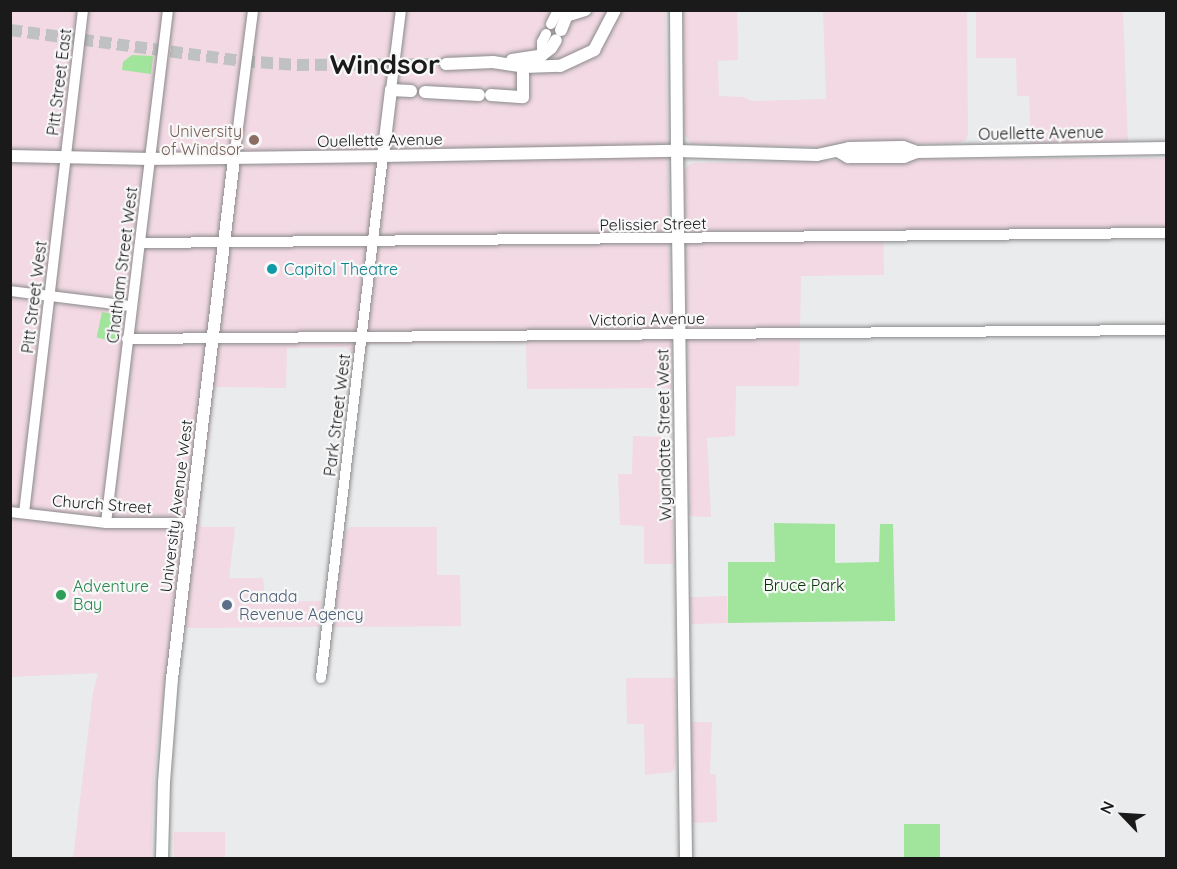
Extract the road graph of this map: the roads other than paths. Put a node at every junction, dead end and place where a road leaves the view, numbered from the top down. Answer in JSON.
{"nodes":[{"id":1,"x":83,"y":10,"type":"edge"},
{"id":2,"x":168,"y":10,"type":"edge"},
{"id":3,"x":253,"y":10,"type":"edge"},
{"id":4,"x":400,"y":10,"type":"edge"},
{"id":5,"x":585,"y":10,"type":"edge"},
{"id":6,"x":615,"y":10,"type":"edge"},
{"id":7,"x":676,"y":10,"type":"edge"},
{"id":8,"x":565,"y":12,"type":"edge"},
{"id":9,"x":493,"y":62,"type":"junction"},
{"id":10,"x":446,"y":64,"type":"tunnel mouth"},
{"id":11,"x":523,"y":67,"type":"junction"},
{"id":12,"x":392,"y":90,"type":"junction"},
{"id":13,"x":411,"y":91,"type":"dead end"},
{"id":14,"x":425,"y":92,"type":"dead end"},
{"id":15,"x":1167,"y":148,"type":"edge"},
{"id":16,"x":677,"y":151,"type":"junction"},
{"id":17,"x":10,"y":156,"type":"edge"},
{"id":18,"x":66,"y":156,"type":"junction"},
{"id":19,"x":383,"y":156,"type":"junction"},
{"id":20,"x":151,"y":159,"type":"junction"},
{"id":21,"x":234,"y":159,"type":"junction"},
{"id":22,"x":1167,"y":233,"type":"edge"},
{"id":23,"x":678,"y":238,"type":"junction"},
{"id":24,"x":140,"y":243,"type":"junction"},
{"id":25,"x":373,"y":243,"type":"junction"},
{"id":26,"x":224,"y":245,"type":"junction"},
{"id":27,"x":10,"y":291,"type":"edge"},
{"id":28,"x":50,"y":296,"type":"junction"},
{"id":29,"x":131,"y":306,"type":"junction"},
{"id":30,"x":1167,"y":330,"type":"edge"},
{"id":31,"x":679,"y":334,"type":"junction"},
{"id":32,"x":361,"y":337,"type":"junction"},
{"id":33,"x":213,"y":338,"type":"junction"},
{"id":34,"x":128,"y":339,"type":"junction"},
{"id":35,"x":10,"y":512,"type":"edge"},
{"id":36,"x":24,"y":513,"type":"junction"},
{"id":37,"x":106,"y":523,"type":"junction"},
{"id":38,"x":191,"y":523,"type":"junction"},
{"id":39,"x":321,"y":678,"type":"dead end"},
{"id":40,"x":162,"y":858,"type":"edge"},
{"id":41,"x":686,"y":858,"type":"edge"}],
"edges":[{"from":1,"to":18,"type":"street","name":"Pitt Street East"},
{"from":2,"to":20,"type":"street","name":"Chatham Street West"},
{"from":3,"to":21,"type":"street"},
{"from":4,"to":12,"type":"street"},
{"from":5,"to":8,"type":"main road"},
{"from":6,"to":11,"type":"main road"},
{"from":7,"to":16,"type":"main road","name":"Wyandotte Street West"},
{"from":8,"to":9,"type":"main road"},
{"from":9,"to":10,"type":"main road"},
{"from":9,"to":11,"type":"main road"},
{"from":11,"to":14,"type":"main road"},
{"from":12,"to":13,"type":"main road"},
{"from":12,"to":19,"type":"main road"},
{"from":15,"to":16,"type":"main road","name":"Ouellette Avenue"},
{"from":16,"to":19,"type":"main road","name":"Ouellette Avenue"},
{"from":16,"to":23,"type":"main road","name":"Wyandotte Street West"},
{"from":17,"to":18,"type":"main road","name":"Ouellette Avenue"},
{"from":18,"to":20,"type":"main road","name":"Ouellette Avenue"},
{"from":18,"to":28,"type":"street","name":"Pitt Street West"},
{"from":19,"to":21,"type":"main road","name":"Ouellette Avenue"},
{"from":19,"to":25,"type":"street","name":"Park Street West"},
{"from":20,"to":21,"type":"main road","name":"Ouellette Avenue"},
{"from":20,"to":24,"type":"street","name":"Chatham Street West"},
{"from":21,"to":26,"type":"main road","name":"University Avenue West"},
{"from":22,"to":23,"type":"street","name":"Pelissier Street"},
{"from":23,"to":25,"type":"street","name":"Pelissier Street"},
{"from":23,"to":31,"type":"main road","name":"Wyandotte Street West"},
{"from":24,"to":26,"type":"street","name":"Pelissier Street"},
{"from":24,"to":29,"type":"street","name":"Chatham Street West"},
{"from":25,"to":26,"type":"street","name":"Pelissier Street"},
{"from":25,"to":32,"type":"street","name":"Park Street West"},
{"from":26,"to":33,"type":"main road","name":"University Avenue West"},
{"from":27,"to":28,"type":"street"},
{"from":28,"to":29,"type":"street"},
{"from":28,"to":36,"type":"street","name":"Pitt Street West"},
{"from":29,"to":34,"type":"street","name":"Chatham Street West"},
{"from":30,"to":31,"type":"street","name":"Victoria Avenue"},
{"from":31,"to":32,"type":"street","name":"Victoria Avenue"},
{"from":31,"to":41,"type":"main road","name":"Wyandotte Street West"},
{"from":32,"to":33,"type":"street","name":"Victoria Avenue"},
{"from":32,"to":39,"type":"street","name":"Park Street West"},
{"from":33,"to":34,"type":"street","name":"Victoria Avenue"},
{"from":33,"to":38,"type":"main road","name":"University Avenue West"},
{"from":34,"to":37,"type":"street","name":"Chatham Street West"},
{"from":35,"to":36,"type":"street","name":"Church Street"},
{"from":36,"to":37,"type":"street","name":"Church Street"},
{"from":37,"to":38,"type":"street","name":"Church Street"},
{"from":38,"to":40,"type":"main road","name":"University Avenue West"}]}
